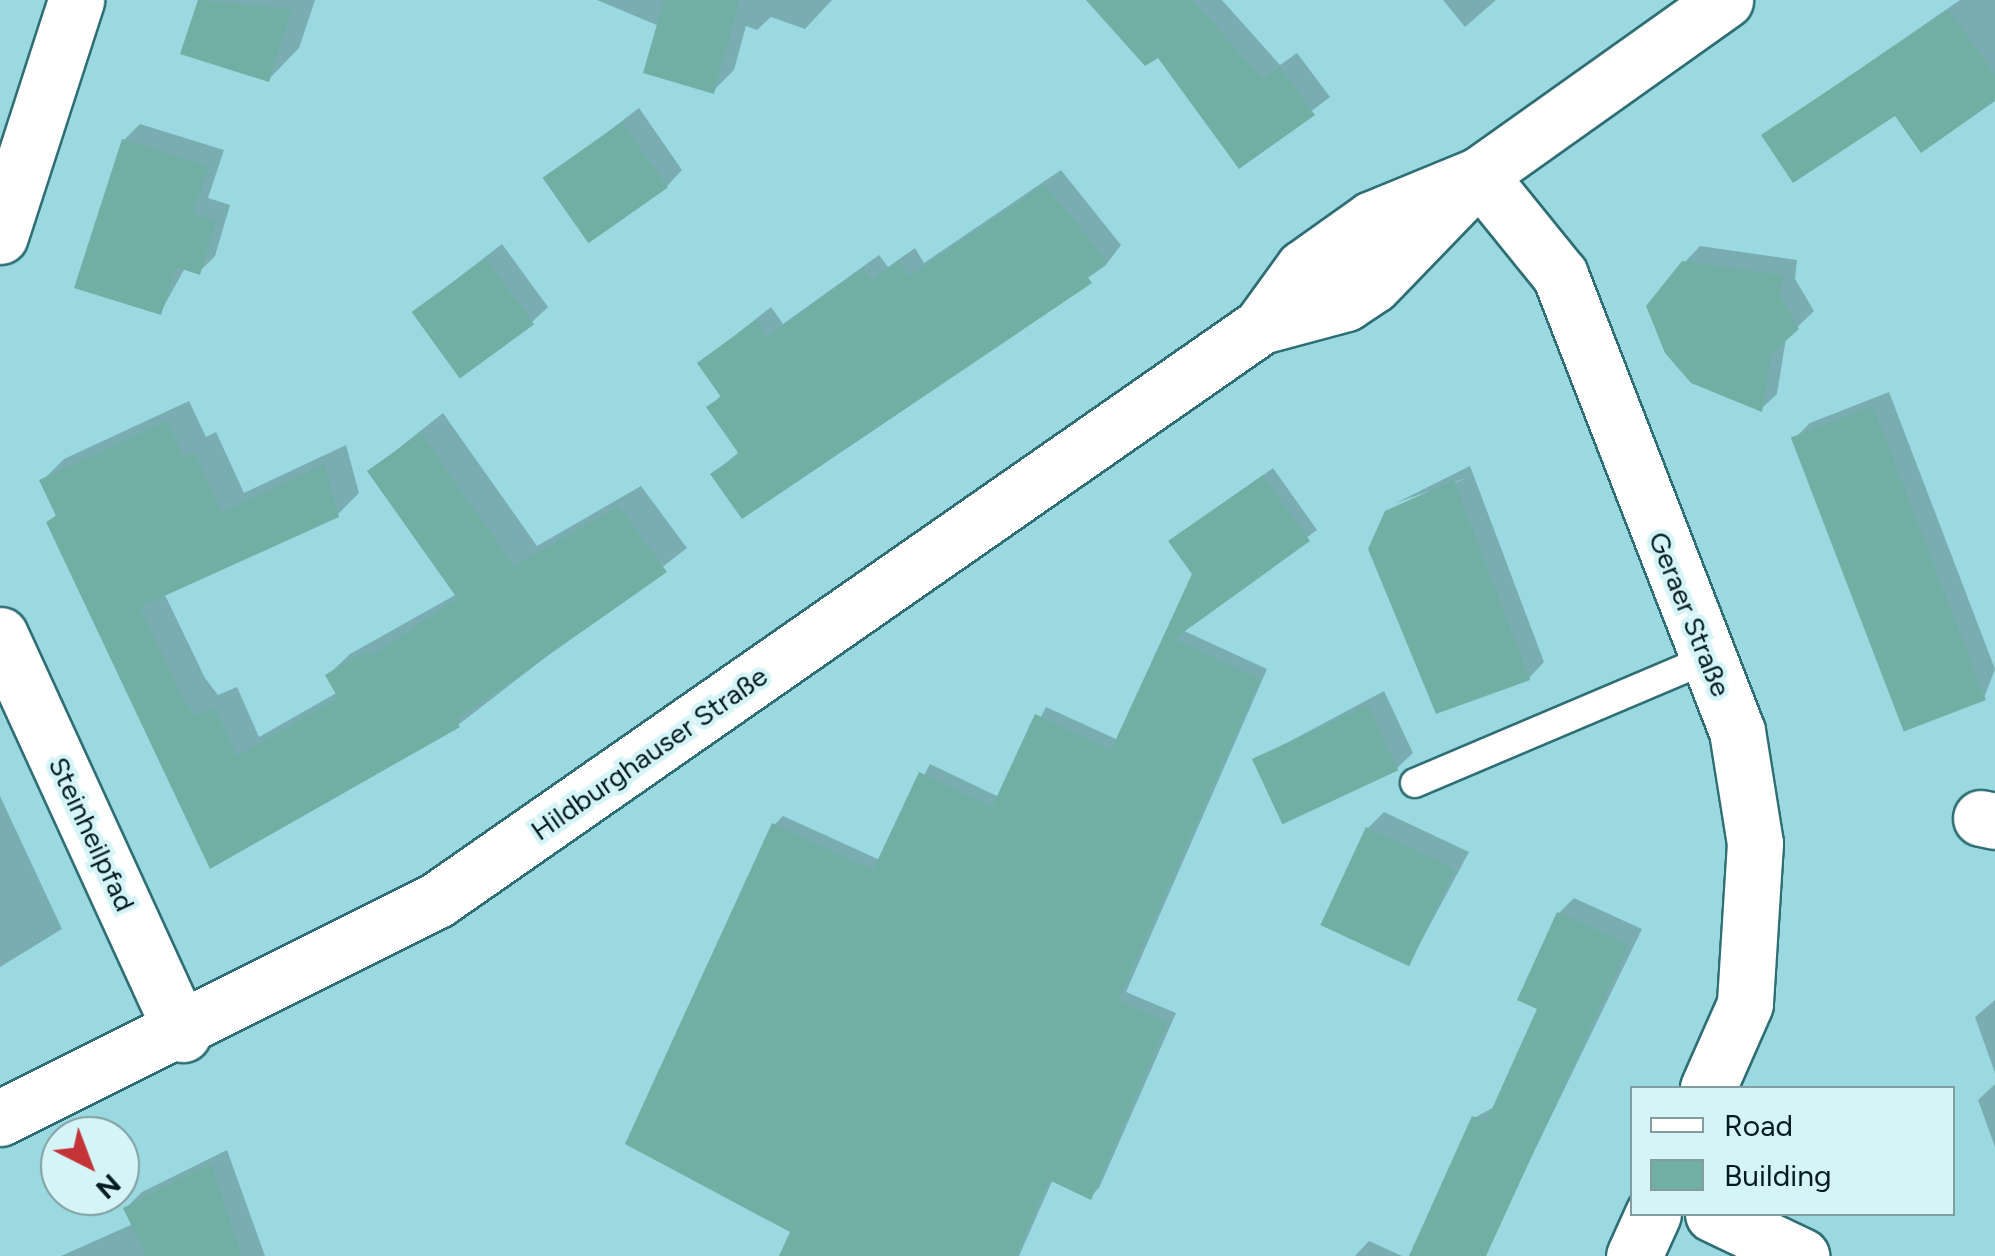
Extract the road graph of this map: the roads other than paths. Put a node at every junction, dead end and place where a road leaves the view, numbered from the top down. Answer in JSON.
{"nodes":[{"id":1,"x":76,"y":0,"type":"edge"},
{"id":2,"x":1725,"y":0,"type":"edge"},
{"id":3,"x":1479,"y":175,"type":"junction"},
{"id":4,"x":0,"y":236,"type":"edge"},
{"id":5,"x":0,"y":634,"type":"edge"},
{"id":6,"x":1709,"y":658,"type":"junction"},
{"id":7,"x":1415,"y":783,"type":"dead end"},
{"id":8,"x":183,"y":1034,"type":"junction"},
{"id":9,"x":1709,"y":1086,"type":"edge"},
{"id":10,"x":0,"y":1118,"type":"edge"},
{"id":11,"x":1652,"y":1216,"type":"edge"},
{"id":12,"x":1717,"y":1216,"type":"edge"},
{"id":13,"x":1634,"y":1256,"type":"edge"},
{"id":14,"x":1801,"y":1256,"type":"edge"}],
"edges":[{"from":1,"to":4,"type":"main road"},
{"from":2,"to":3,"type":"main road","name":"Hildburghauser Straße"},
{"from":3,"to":6,"type":"main road","name":"Geraer Straße"},
{"from":3,"to":8,"type":"main road","name":"Hildburghauser Straße"},
{"from":5,"to":8,"type":"main road","name":"Steinheilpfad"},
{"from":6,"to":7,"type":"lane"},
{"from":6,"to":9,"type":"main road","name":"Geraer Straße"},
{"from":8,"to":10,"type":"main road","name":"Hildburghauser Straße"},
{"from":11,"to":13,"type":"main road"},
{"from":12,"to":14,"type":"main road"}]}
